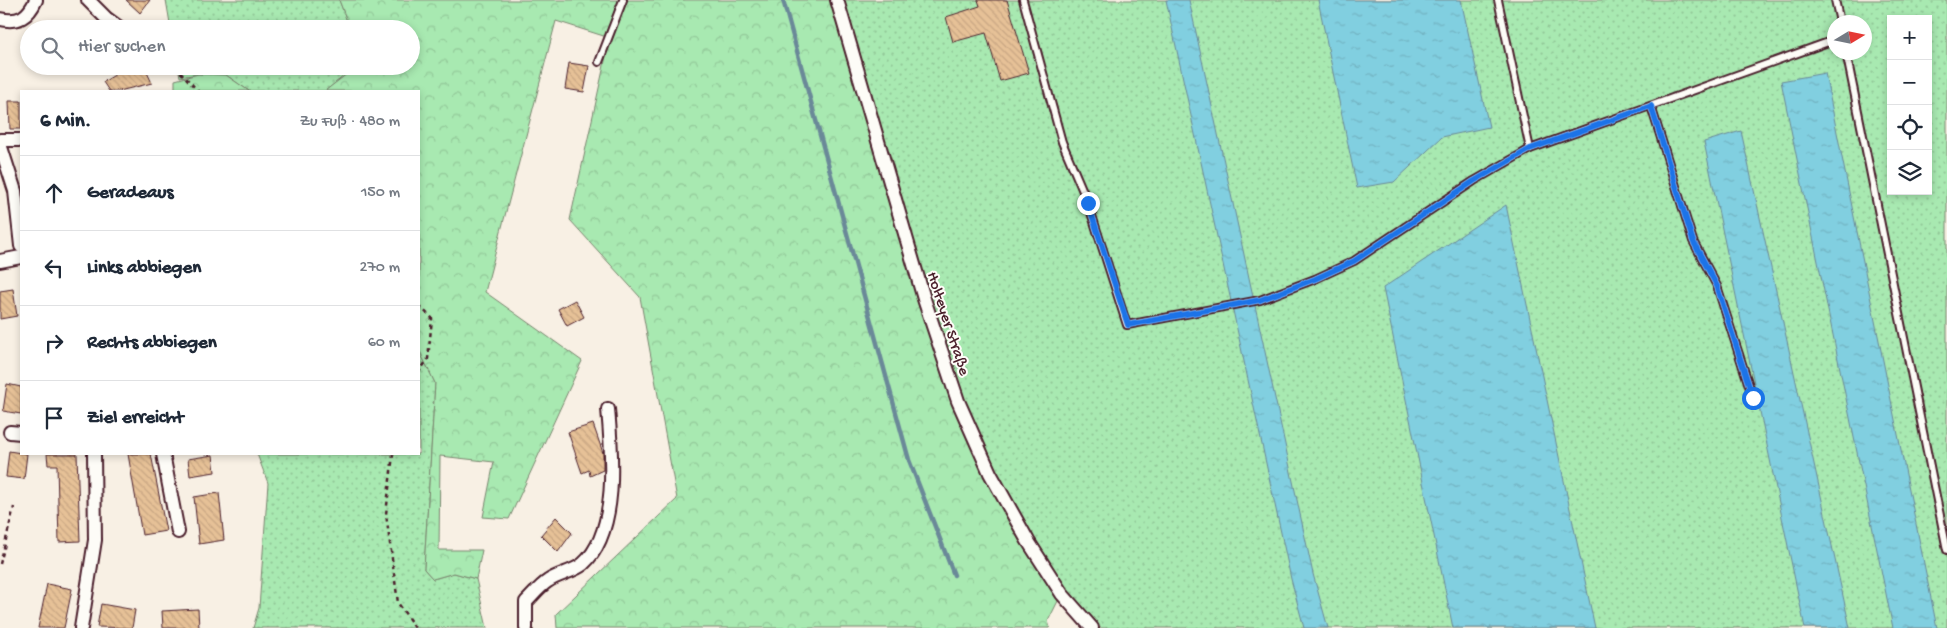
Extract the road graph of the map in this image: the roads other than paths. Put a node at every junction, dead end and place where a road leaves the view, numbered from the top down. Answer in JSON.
{"nodes":[{"id":1,"x":36,"y":0,"type":"edge"},
{"id":2,"x":88,"y":0,"type":"edge"},
{"id":3,"x":624,"y":0,"type":"edge"},
{"id":4,"x":837,"y":0,"type":"edge"},
{"id":5,"x":1023,"y":0,"type":"edge"},
{"id":6,"x":1498,"y":0,"type":"edge"},
{"id":7,"x":1835,"y":0,"type":"edge"},
{"id":8,"x":1838,"y":15,"type":"edge"},
{"id":9,"x":0,"y":19,"type":"edge"},
{"id":10,"x":109,"y":20,"type":"edge"},
{"id":11,"x":1827,"y":43,"type":"edge"},
{"id":12,"x":1848,"y":60,"type":"edge"},
{"id":13,"x":599,"y":62,"type":"dead end"},
{"id":14,"x":1651,"y":106,"type":"junction"},
{"id":15,"x":20,"y":140,"type":"edge"},
{"id":16,"x":0,"y":142,"type":"edge"},
{"id":17,"x":1530,"y":149,"type":"junction"},
{"id":18,"x":20,"y":237,"type":"edge"},
{"id":19,"x":20,"y":257,"type":"edge"},
{"id":20,"x":0,"y":261,"type":"edge"},
{"id":21,"x":1753,"y":398,"type":"dead end"},
{"id":22,"x":608,"y":409,"type":"dead end"},
{"id":23,"x":94,"y":455,"type":"edge"},
{"id":24,"x":163,"y":455,"type":"edge"},
{"id":25,"x":178,"y":532,"type":"dead end"},
{"id":26,"x":1947,"y":550,"type":"edge"},
{"id":27,"x":81,"y":628,"type":"edge"},
{"id":28,"x":526,"y":628,"type":"edge"},
{"id":29,"x":1092,"y":628,"type":"edge"}],
"edges":[{"from":1,"to":9,"type":"street"},
{"from":2,"to":10,"type":"street"},
{"from":3,"to":13,"type":"lane"},
{"from":4,"to":29,"type":"street","name":"Holteyer Straße"},
{"from":5,"to":17,"type":"lane"},
{"from":6,"to":17,"type":"lane"},
{"from":7,"to":8,"type":"lane"},
{"from":11,"to":14,"type":"lane"},
{"from":12,"to":26,"type":"lane"},
{"from":14,"to":17,"type":"lane"},
{"from":14,"to":21,"type":"lane"},
{"from":15,"to":16,"type":"street"},
{"from":16,"to":18,"type":"street"},
{"from":19,"to":20,"type":"street"},
{"from":22,"to":28,"type":"street"},
{"from":23,"to":27,"type":"street"},
{"from":24,"to":25,"type":"street"}]}
